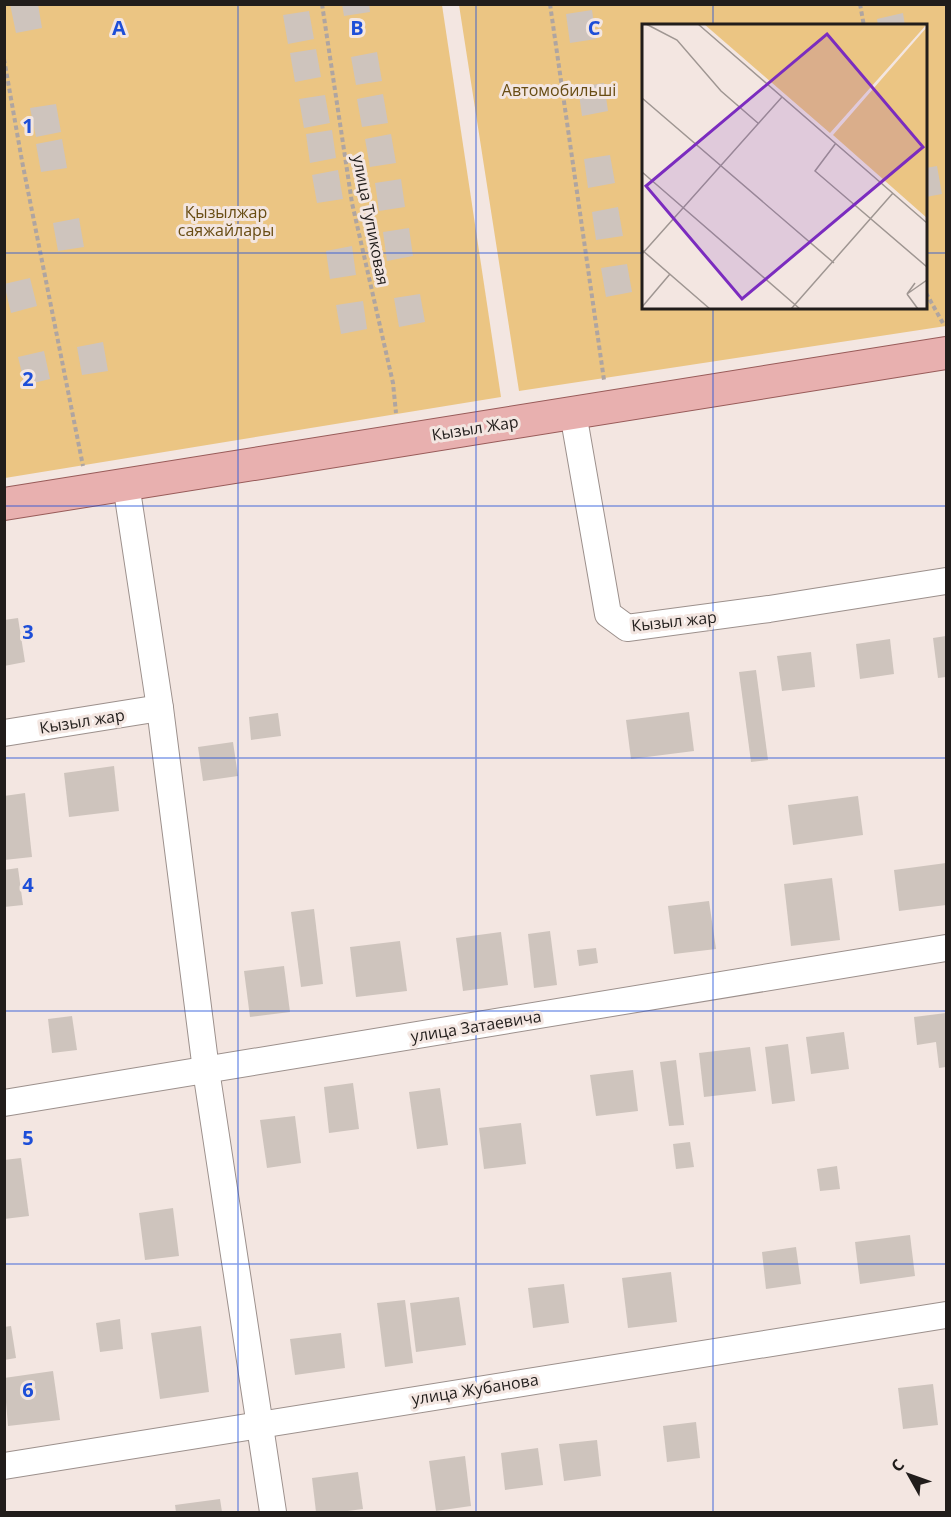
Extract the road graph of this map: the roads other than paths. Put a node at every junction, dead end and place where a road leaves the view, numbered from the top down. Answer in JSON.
{"nodes":[{"id":1,"x":946,"y":353,"type":"edge"},
{"id":2,"x":573,"y":413,"type":"junction"},
{"id":3,"x":126,"y":484,"type":"junction"},
{"id":4,"x":4,"y":504,"type":"edge"},
{"id":5,"x":946,"y":581,"type":"edge"},
{"id":6,"x":160,"y":708,"type":"junction"},
{"id":7,"x":4,"y":733,"type":"edge"},
{"id":8,"x":946,"y":948,"type":"edge"},
{"id":9,"x":206,"y":1070,"type":"junction"},
{"id":10,"x":4,"y":1103,"type":"edge"},
{"id":11,"x":946,"y":1315,"type":"edge"},
{"id":12,"x":260,"y":1423,"type":"junction"},
{"id":13,"x":4,"y":1466,"type":"edge"},
{"id":14,"x":273,"y":1512,"type":"edge"}],
"edges":[{"from":1,"to":2,"type":"main road","name":"Кызыл Жар"},
{"from":2,"to":3,"type":"main road","name":"Кызыл Жар"},
{"from":2,"to":5,"type":"street","name":"Кызыл жар"},
{"from":3,"to":4,"type":"main road","name":"Кызыл Жар"},
{"from":3,"to":6,"type":"street"},
{"from":6,"to":7,"type":"street","name":"Кызыл жар"},
{"from":6,"to":9,"type":"street"},
{"from":8,"to":9,"type":"street","name":"улица Затаевича"},
{"from":9,"to":10,"type":"street","name":"улица Затаевича"},
{"from":9,"to":12,"type":"street"},
{"from":11,"to":12,"type":"street","name":"улица Жубанова"},
{"from":12,"to":13,"type":"street","name":"улица Жубанова"},
{"from":12,"to":14,"type":"street"}]}
